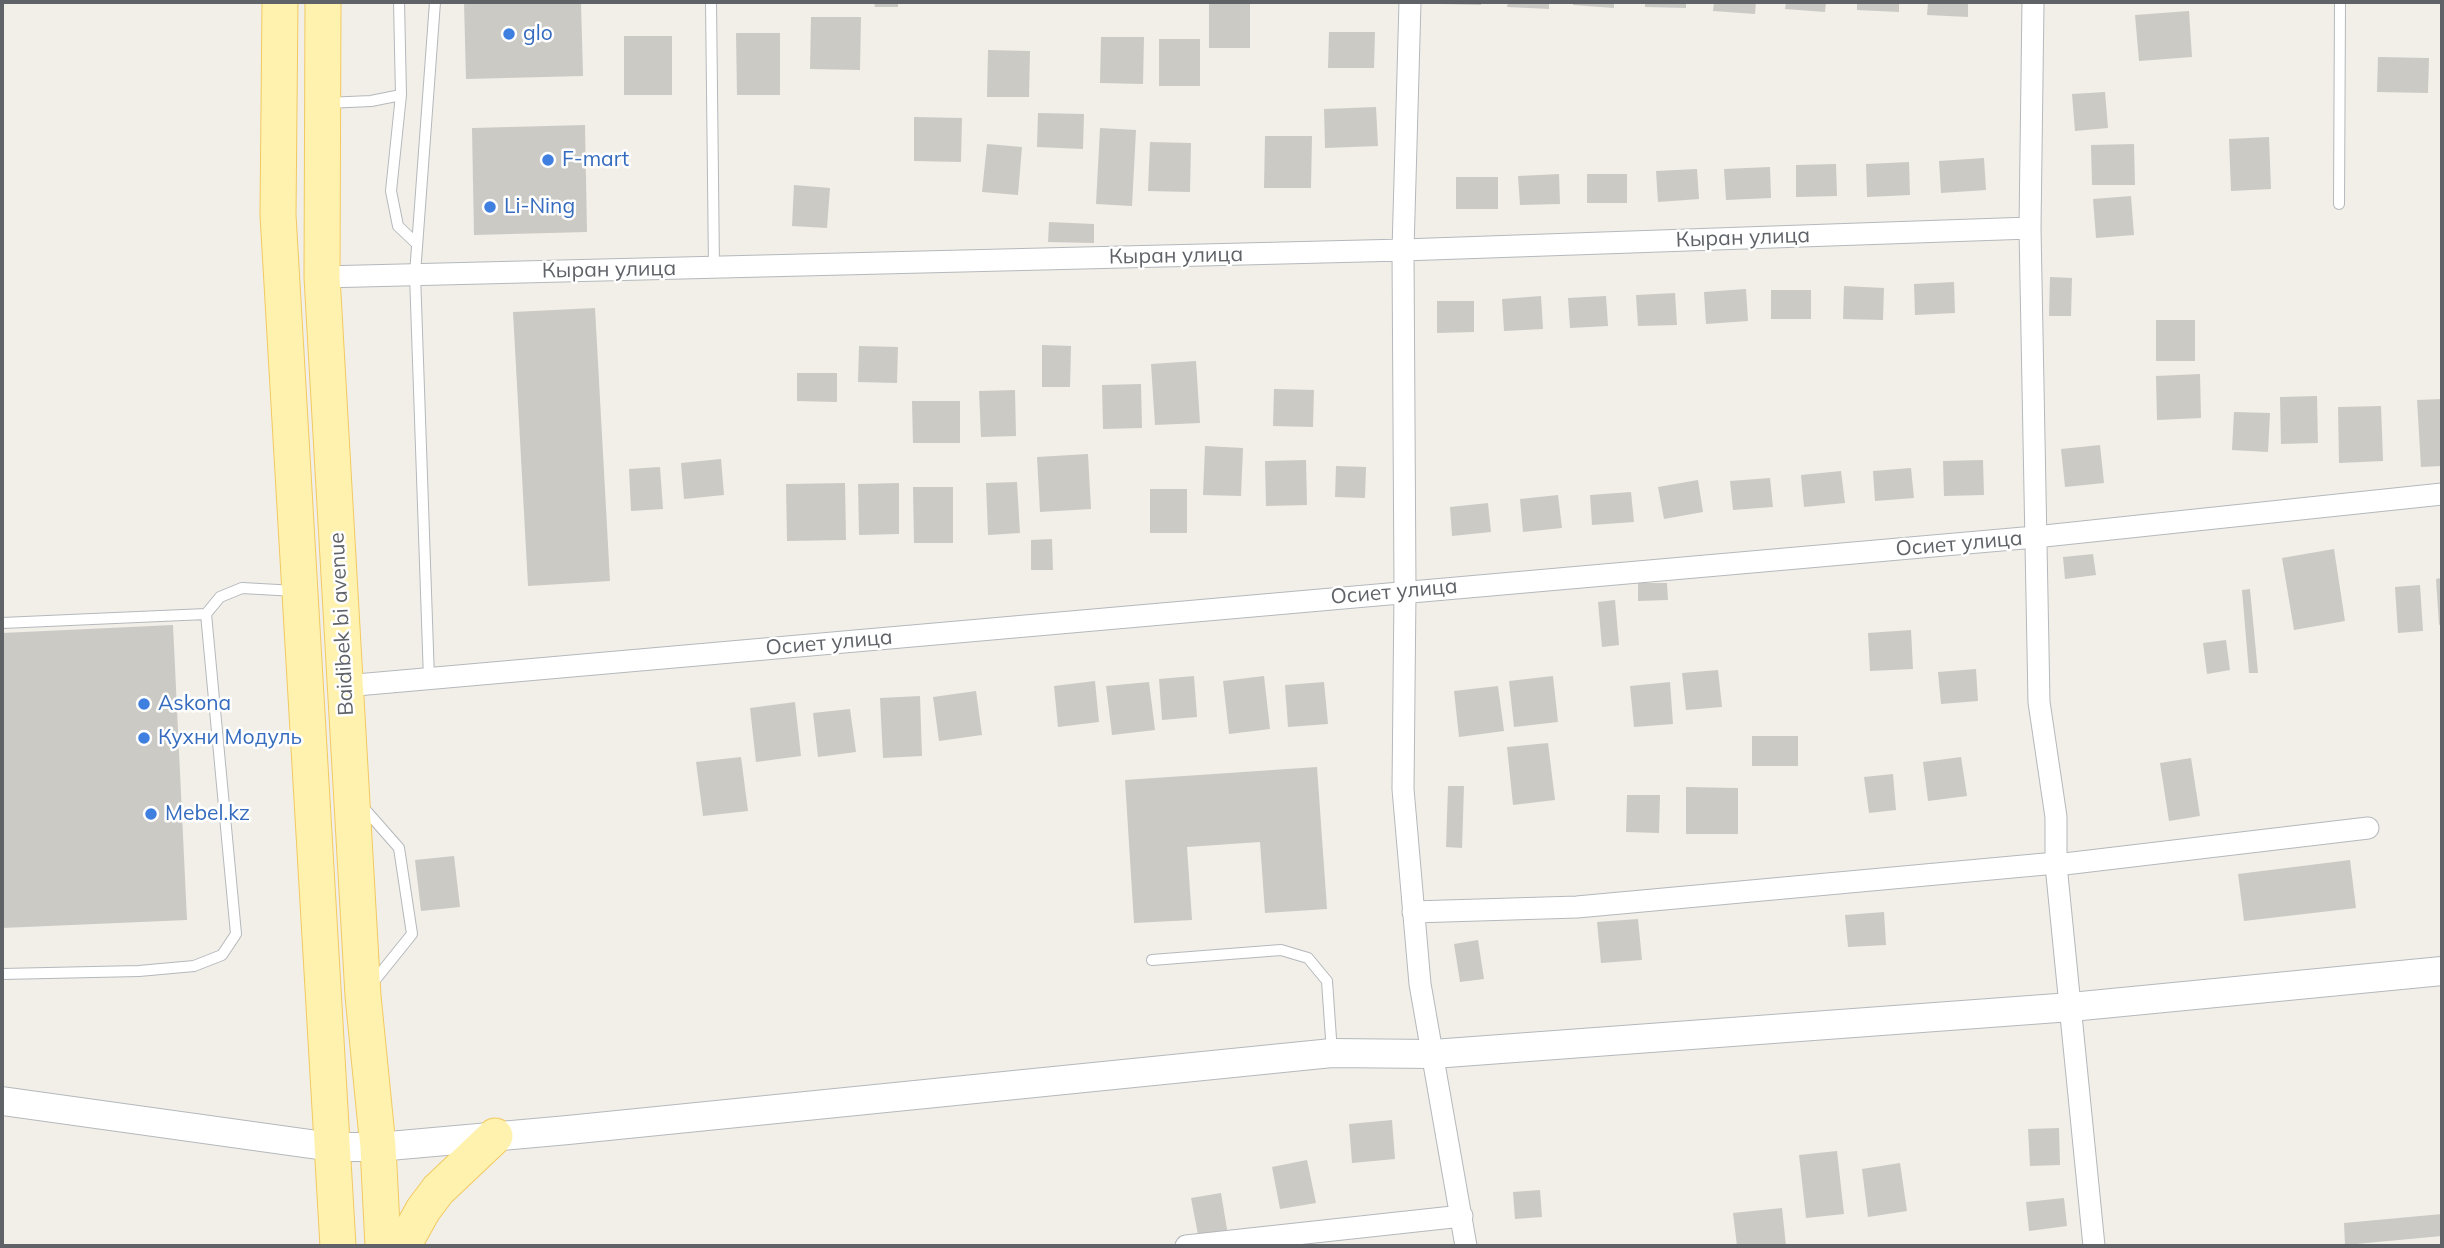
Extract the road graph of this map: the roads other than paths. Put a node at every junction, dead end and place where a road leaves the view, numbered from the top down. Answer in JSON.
{"nodes":[{"id":1,"x":280,"y":2,"type":"edge"},
{"id":2,"x":323,"y":2,"type":"edge"},
{"id":3,"x":399,"y":2,"type":"edge"},
{"id":4,"x":435,"y":2,"type":"edge"},
{"id":5,"x":711,"y":2,"type":"edge"},
{"id":6,"x":1410,"y":2,"type":"edge"},
{"id":7,"x":2033,"y":2,"type":"edge"},
{"id":8,"x":2340,"y":2,"type":"edge"},
{"id":9,"x":401,"y":95,"type":"junction"},
{"id":10,"x":323,"y":103,"type":"junction"},
{"id":11,"x":2339,"y":204,"type":"dead end"},
{"id":12,"x":2030,"y":228,"type":"junction"},
{"id":13,"x":417,"y":244,"type":"junction"},
{"id":14,"x":1403,"y":250,"type":"junction"},
{"id":15,"x":714,"y":267,"type":"junction"},
{"id":16,"x":415,"y":274,"type":"junction"},
{"id":17,"x":323,"y":277,"type":"junction"},
{"id":18,"x":2442,"y":494,"type":"edge"},
{"id":19,"x":2035,"y":537,"type":"junction"},
{"id":20,"x":300,"y":591,"type":"junction"},
{"id":21,"x":1405,"y":591,"type":"junction"},
{"id":22,"x":206,"y":614,"type":"junction"},
{"id":23,"x":2,"y":623,"type":"edge"},
{"id":24,"x":429,"y":679,"type":"junction"},
{"id":25,"x":345,"y":686,"type":"junction"},
{"id":26,"x":352,"y":794,"type":"junction"},
{"id":27,"x":2368,"y":828,"type":"dead end"},
{"id":28,"x":2056,"y":864,"type":"junction"},
{"id":29,"x":1413,"y":912,"type":"junction"},
{"id":30,"x":1152,"y":960,"type":"dead end"},
{"id":31,"x":2442,"y":971,"type":"edge"},
{"id":32,"x":2,"y":974,"type":"edge"},
{"id":33,"x":363,"y":996,"type":"junction"},
{"id":34,"x":2071,"y":1006,"type":"junction"},
{"id":35,"x":1332,"y":1053,"type":"junction"},
{"id":36,"x":1433,"y":1054,"type":"junction"},
{"id":37,"x":2,"y":1101,"type":"edge"},
{"id":38,"x":495,"y":1136,"type":"junction"},
{"id":39,"x":378,"y":1146,"type":"junction"},
{"id":40,"x":332,"y":1147,"type":"junction"},
{"id":41,"x":1462,"y":1216,"type":"junction"},
{"id":42,"x":338,"y":1246,"type":"edge"},
{"id":43,"x":383,"y":1246,"type":"edge"},
{"id":44,"x":403,"y":1246,"type":"edge"},
{"id":45,"x":1186,"y":1246,"type":"edge"},
{"id":46,"x":1466,"y":1246,"type":"edge"},
{"id":47,"x":2094,"y":1246,"type":"edge"}],
"edges":[{"from":1,"to":20,"type":"main road","name":"Baidibek bi avenue"},
{"from":2,"to":10,"type":"main road","name":"Baidibek bi avenue"},
{"from":3,"to":9,"type":"lane"},
{"from":4,"to":13,"type":"lane"},
{"from":5,"to":15,"type":"lane"},
{"from":6,"to":14,"type":"street"},
{"from":7,"to":12,"type":"street"},
{"from":8,"to":11,"type":"lane"},
{"from":9,"to":10,"type":"lane"},
{"from":9,"to":13,"type":"lane"},
{"from":10,"to":17,"type":"main road","name":"Baidibek bi avenue"},
{"from":12,"to":14,"type":"street","name":"Кыран улица"},
{"from":12,"to":19,"type":"street"},
{"from":13,"to":16,"type":"lane"},
{"from":14,"to":15,"type":"street","name":"Кыран улица"},
{"from":14,"to":21,"type":"street"},
{"from":15,"to":16,"type":"street","name":"Кыран улица"},
{"from":16,"to":17,"type":"street","name":"Кыран улица"},
{"from":16,"to":24,"type":"lane"},
{"from":17,"to":25,"type":"main road","name":"Baidibek bi avenue"},
{"from":18,"to":19,"type":"street","name":"Осиет улица"},
{"from":19,"to":21,"type":"street","name":"Осиет улица"},
{"from":19,"to":28,"type":"street"},
{"from":20,"to":22,"type":"lane"},
{"from":20,"to":40,"type":"main road","name":"Baidibek bi avenue"},
{"from":21,"to":24,"type":"street","name":"Осиет улица"},
{"from":21,"to":29,"type":"street"},
{"from":22,"to":23,"type":"lane"},
{"from":22,"to":32,"type":"lane"},
{"from":24,"to":25,"type":"street","name":"Осиет улица"},
{"from":25,"to":26,"type":"main road","name":"Baidibek bi avenue"},
{"from":26,"to":33,"type":"main road","name":"Baidibek bi avenue"},
{"from":26,"to":33,"type":"lane"},
{"from":27,"to":28,"type":"street"},
{"from":28,"to":29,"type":"street"},
{"from":28,"to":34,"type":"street"},
{"from":29,"to":36,"type":"street"},
{"from":30,"to":35,"type":"lane"},
{"from":31,"to":34,"type":"street"},
{"from":33,"to":39,"type":"main road","name":"Baidibek bi avenue"},
{"from":34,"to":36,"type":"street"},
{"from":34,"to":47,"type":"street"},
{"from":35,"to":36,"type":"street"},
{"from":35,"to":38,"type":"street"},
{"from":36,"to":41,"type":"street"},
{"from":37,"to":40,"type":"street"},
{"from":38,"to":39,"type":"street"},
{"from":38,"to":44,"type":"main road"},
{"from":39,"to":40,"type":"street"},
{"from":39,"to":43,"type":"main road","name":"Baidibek bi avenue"},
{"from":40,"to":42,"type":"main road","name":"Baidibek bi avenue"},
{"from":41,"to":45,"type":"street"},
{"from":41,"to":46,"type":"street"}]}
